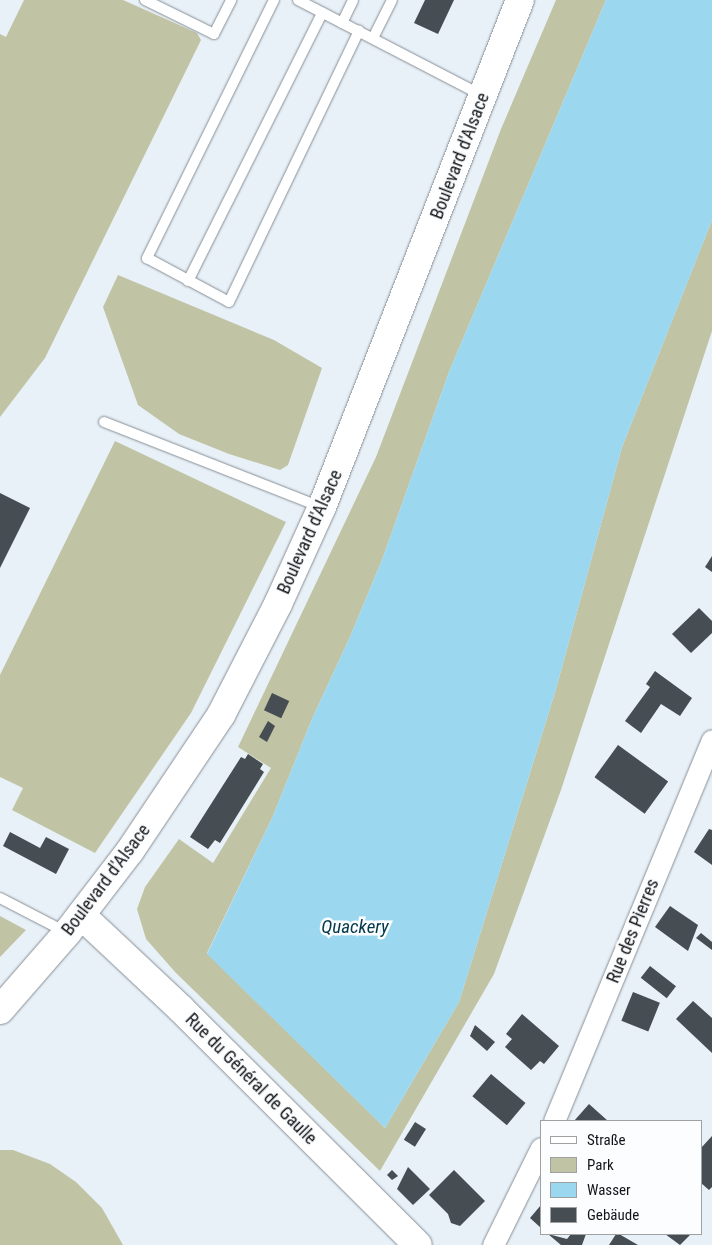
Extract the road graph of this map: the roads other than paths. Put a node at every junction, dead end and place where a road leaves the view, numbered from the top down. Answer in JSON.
{"nodes":[{"id":1,"x":145,"y":0,"type":"edge"},
{"id":2,"x":231,"y":0,"type":"edge"},
{"id":3,"x":274,"y":0,"type":"edge"},
{"id":4,"x":298,"y":0,"type":"edge"},
{"id":5,"x":353,"y":0,"type":"edge"},
{"id":6,"x":392,"y":0,"type":"edge"},
{"id":7,"x":520,"y":0,"type":"edge"},
{"id":8,"x":312,"y":3,"type":"edge"},
{"id":9,"x":322,"y":13,"type":"junction"},
{"id":10,"x":342,"y":22,"type":"junction"},
{"id":11,"x":359,"y":31,"type":"junction"},
{"id":12,"x":373,"y":38,"type":"junction"},
{"id":13,"x":482,"y":96,"type":"junction"},
{"id":14,"x":188,"y":282,"type":"junction"},
{"id":15,"x":104,"y":422,"type":"dead end"},
{"id":16,"x":322,"y":507,"type":"junction"},
{"id":17,"x":712,"y":740,"type":"edge"},
{"id":18,"x":0,"y":898,"type":"edge"},
{"id":19,"x":74,"y":924,"type":"junction"},
{"id":20,"x":0,"y":1010,"type":"edge"},
{"id":21,"x":554,"y":1120,"type":"edge"},
{"id":22,"x":540,"y":1150,"type":"edge"},
{"id":23,"x":418,"y":1245,"type":"edge"},
{"id":24,"x":493,"y":1245,"type":"edge"}],
"edges":[{"from":1,"to":2,"type":"lane"},
{"from":3,"to":14,"type":"lane"},
{"from":4,"to":8,"type":"lane"},
{"from":5,"to":10,"type":"lane"},
{"from":6,"to":12,"type":"lane"},
{"from":7,"to":13,"type":"street","name":"Boulevard d'Alsace"},
{"from":8,"to":9,"type":"lane"},
{"from":9,"to":10,"type":"lane"},
{"from":9,"to":14,"type":"lane"},
{"from":10,"to":11,"type":"lane"},
{"from":11,"to":12,"type":"lane"},
{"from":11,"to":14,"type":"lane"},
{"from":12,"to":13,"type":"lane"},
{"from":13,"to":16,"type":"street","name":"Boulevard d'Alsace"},
{"from":15,"to":16,"type":"lane"},
{"from":16,"to":19,"type":"street","name":"Boulevard d'Alsace"},
{"from":17,"to":21,"type":"street","name":"Rue des Pierres"},
{"from":18,"to":19,"type":"lane"},
{"from":19,"to":20,"type":"street","name":"Boulevard d'Alsace"},
{"from":19,"to":23,"type":"street","name":"Rue du Général de Gaulle"},
{"from":22,"to":24,"type":"street"}]}
